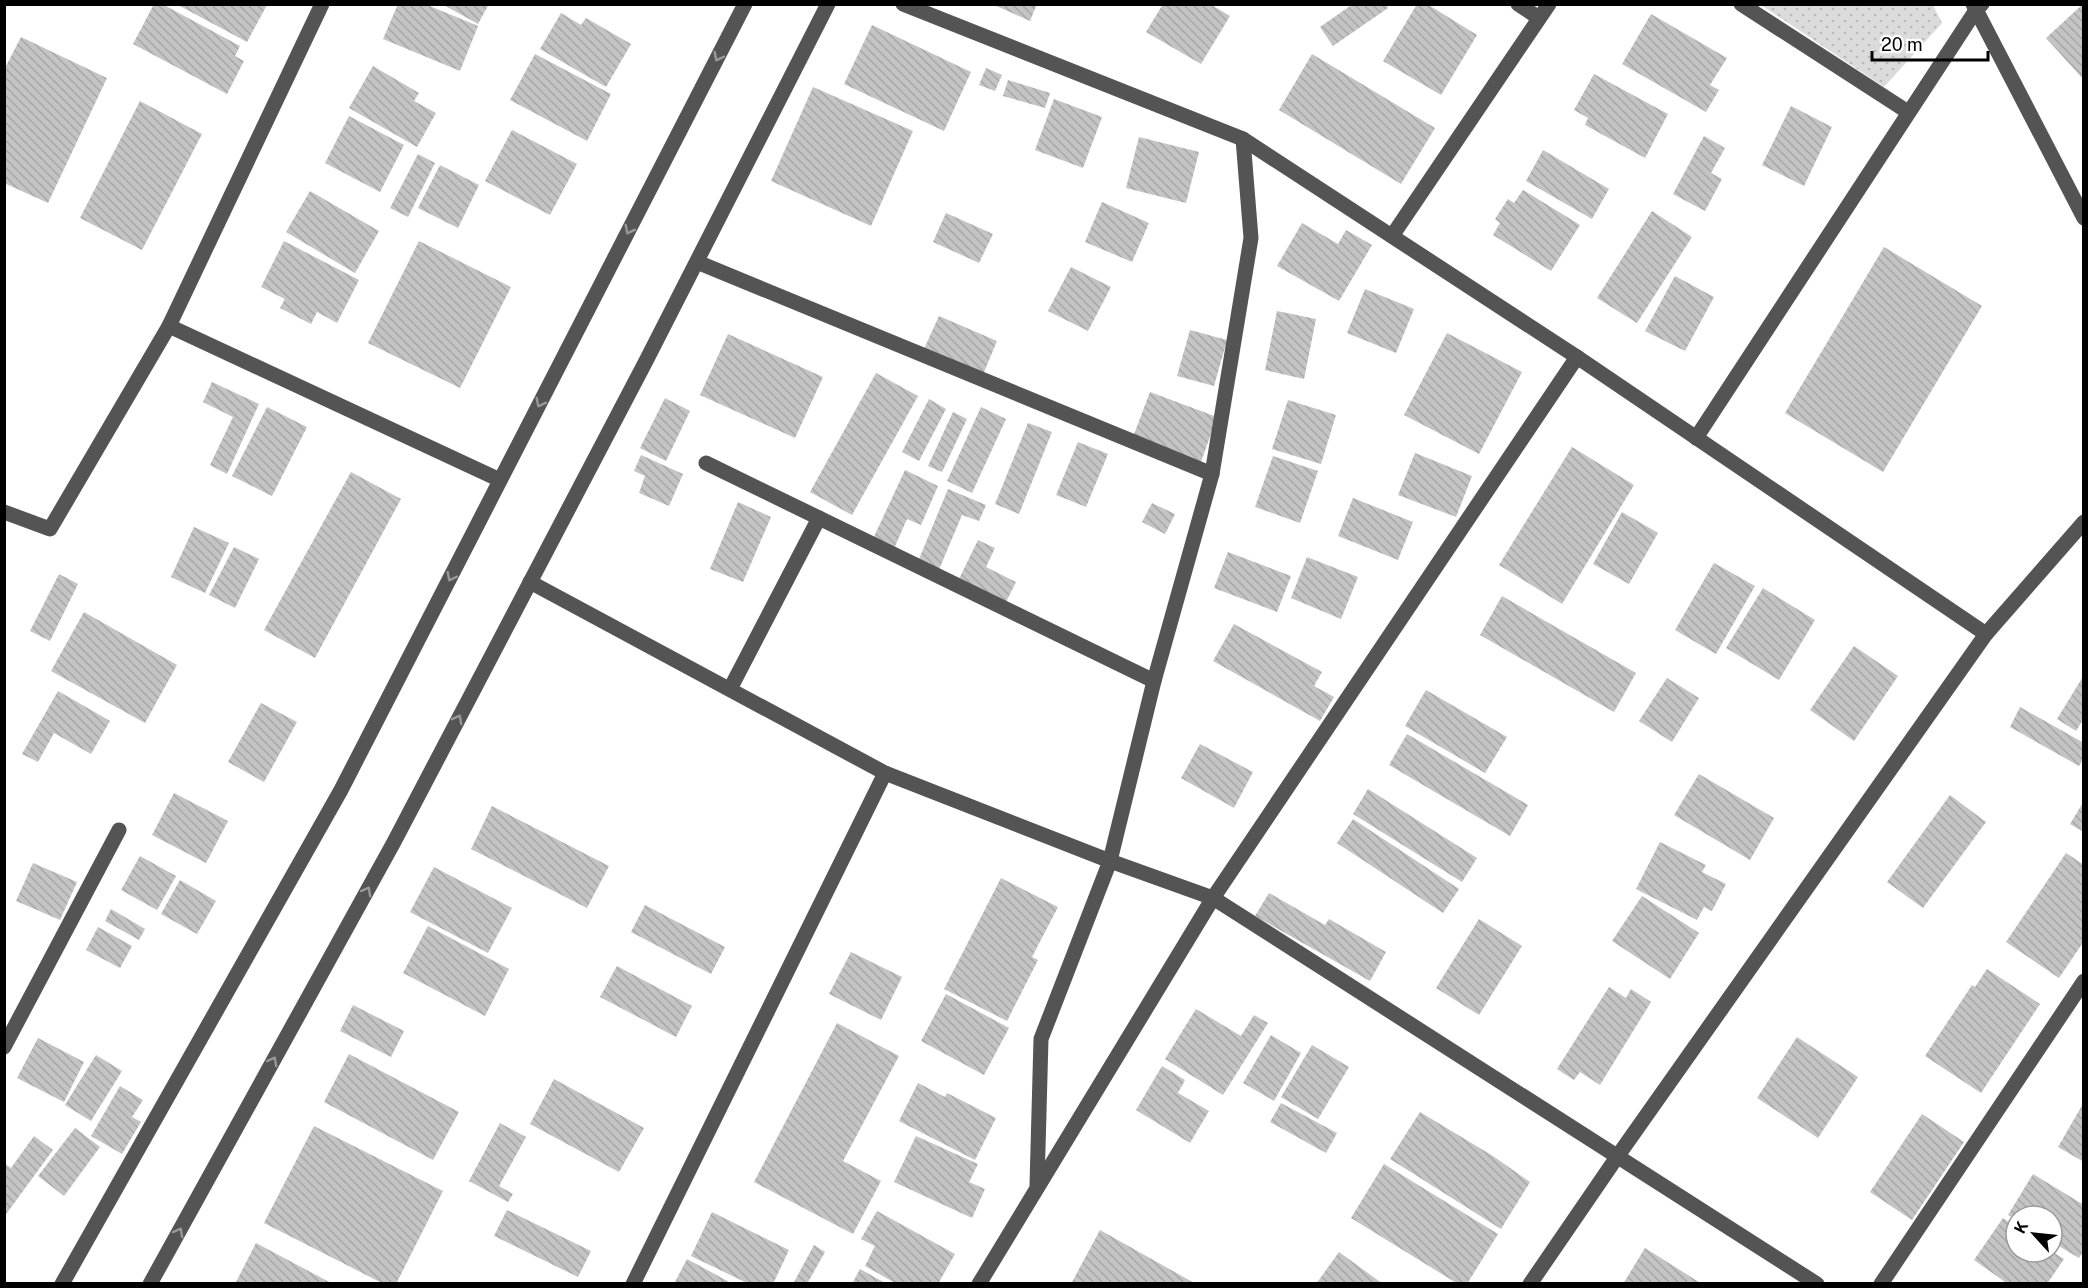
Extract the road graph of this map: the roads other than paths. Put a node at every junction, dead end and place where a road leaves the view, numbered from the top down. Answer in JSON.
{"nodes":[{"id":1,"x":322,"y":4,"type":"edge"},
{"id":2,"x":745,"y":4,"type":"edge"},
{"id":3,"x":828,"y":4,"type":"edge"},
{"id":4,"x":903,"y":4,"type":"edge"},
{"id":5,"x":1518,"y":4,"type":"edge"},
{"id":6,"x":1548,"y":4,"type":"edge"},
{"id":7,"x":1741,"y":4,"type":"edge"},
{"id":8,"x":1977,"y":6,"type":"edge"},
{"id":9,"x":1539,"y":18,"type":"junction"},
{"id":10,"x":1908,"y":112,"type":"junction"},
{"id":11,"x":1243,"y":139,"type":"junction"},
{"id":12,"x":2084,"y":218,"type":"edge"},
{"id":13,"x":1392,"y":236,"type":"junction"},
{"id":14,"x":697,"y":262,"type":"junction"},
{"id":15,"x":170,"y":326,"type":"junction"},
{"id":16,"x":1577,"y":357,"type":"junction"},
{"id":17,"x":1696,"y":438,"type":"junction"},
{"id":18,"x":706,"y":463,"type":"dead end"},
{"id":19,"x":1212,"y":474,"type":"junction"},
{"id":20,"x":500,"y":480,"type":"junction"},
{"id":21,"x":4,"y":512,"type":"edge"},
{"id":22,"x":819,"y":518,"type":"junction"},
{"id":23,"x":2084,"y":522,"type":"edge"},
{"id":24,"x":530,"y":582,"type":"junction"},
{"id":25,"x":1986,"y":634,"type":"junction"},
{"id":26,"x":1154,"y":681,"type":"junction"},
{"id":27,"x":730,"y":689,"type":"junction"},
{"id":28,"x":885,"y":773,"type":"junction"},
{"id":29,"x":118,"y":830,"type":"dead end"},
{"id":30,"x":1110,"y":861,"type":"junction"},
{"id":31,"x":1213,"y":898,"type":"junction"},
{"id":32,"x":2084,"y":981,"type":"edge"},
{"id":33,"x":4,"y":1047,"type":"edge"},
{"id":34,"x":1617,"y":1157,"type":"junction"},
{"id":35,"x":1037,"y":1185,"type":"junction"},
{"id":36,"x":62,"y":1284,"type":"edge"},
{"id":37,"x":150,"y":1284,"type":"edge"},
{"id":38,"x":633,"y":1284,"type":"edge"},
{"id":39,"x":979,"y":1284,"type":"edge"},
{"id":40,"x":1530,"y":1284,"type":"edge"},
{"id":41,"x":1817,"y":1284,"type":"edge"},
{"id":42,"x":1881,"y":1284,"type":"edge"}],
"edges":[{"from":1,"to":15,"type":"street"},
{"from":2,"to":20,"type":"street","one_way":true},
{"from":3,"to":14,"type":"street"},
{"from":4,"to":11,"type":"street"},
{"from":5,"to":9,"type":"street"},
{"from":6,"to":9,"type":"street"},
{"from":7,"to":10,"type":"street"},
{"from":8,"to":10,"type":"street"},
{"from":8,"to":12,"type":"street"},
{"from":9,"to":13,"type":"street"},
{"from":10,"to":17,"type":"street"},
{"from":11,"to":13,"type":"street"},
{"from":11,"to":19,"type":"street"},
{"from":13,"to":16,"type":"street"},
{"from":14,"to":19,"type":"street"},
{"from":14,"to":24,"type":"street"},
{"from":15,"to":20,"type":"street"},
{"from":15,"to":21,"type":"street"},
{"from":16,"to":17,"type":"street"},
{"from":16,"to":31,"type":"street"},
{"from":17,"to":25,"type":"street"},
{"from":18,"to":22,"type":"street"},
{"from":19,"to":26,"type":"street"},
{"from":20,"to":36,"type":"street","one_way":true},
{"from":22,"to":26,"type":"street"},
{"from":22,"to":27,"type":"street"},
{"from":23,"to":25,"type":"street"},
{"from":24,"to":27,"type":"street"},
{"from":37,"to":24,"type":"street","one_way":true},
{"from":25,"to":34,"type":"street"},
{"from":26,"to":30,"type":"street"},
{"from":27,"to":28,"type":"street"},
{"from":28,"to":30,"type":"street"},
{"from":28,"to":38,"type":"street"},
{"from":29,"to":33,"type":"street"},
{"from":30,"to":31,"type":"street"},
{"from":30,"to":35,"type":"street"},
{"from":31,"to":34,"type":"street"},
{"from":31,"to":35,"type":"street"},
{"from":32,"to":42,"type":"street"},
{"from":34,"to":40,"type":"street"},
{"from":34,"to":41,"type":"street"},
{"from":35,"to":39,"type":"street"}]}
